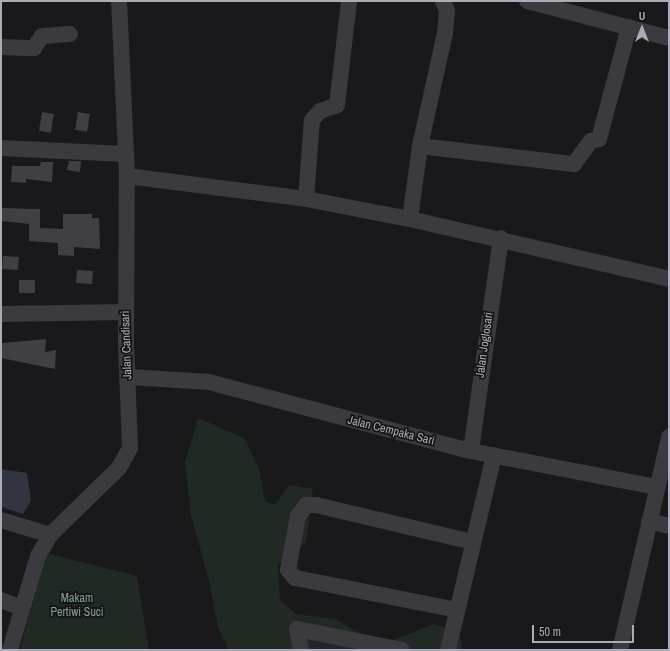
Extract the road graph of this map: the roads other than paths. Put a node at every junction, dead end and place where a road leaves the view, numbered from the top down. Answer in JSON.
{"nodes":[{"id":1,"x":119,"y":1,"type":"edge"},
{"id":2,"x":349,"y":1,"type":"edge"},
{"id":3,"x":443,"y":1,"type":"edge"},
{"id":4,"x":527,"y":1,"type":"edge"},
{"id":5,"x":629,"y":27,"type":"junction"},
{"id":6,"x":70,"y":34,"type":"dead end"},
{"id":7,"x":669,"y":38,"type":"edge"},
{"id":8,"x":1,"y":47,"type":"edge"},
{"id":9,"x":420,"y":146,"type":"junction"},
{"id":10,"x":1,"y":148,"type":"edge"},
{"id":11,"x":125,"y":154,"type":"junction"},
{"id":12,"x":127,"y":176,"type":"junction"},
{"id":13,"x":306,"y":199,"type":"junction"},
{"id":14,"x":410,"y":219,"type":"junction"},
{"id":15,"x":501,"y":238,"type":"junction"},
{"id":16,"x":669,"y":279,"type":"edge"},
{"id":17,"x":126,"y":312,"type":"junction"},
{"id":18,"x":1,"y":314,"type":"edge"},
{"id":19,"x":128,"y":377,"type":"junction"},
{"id":20,"x":669,"y":437,"type":"edge"},
{"id":21,"x":470,"y":451,"type":"junction"},
{"id":22,"x":494,"y":455,"type":"junction"},
{"id":23,"x":656,"y":487,"type":"junction"},
{"id":24,"x":1,"y":520,"type":"edge"},
{"id":25,"x":649,"y":521,"type":"junction"},
{"id":26,"x":669,"y":526,"type":"edge"},
{"id":27,"x":50,"y":535,"type":"junction"},
{"id":28,"x":474,"y":542,"type":"junction"},
{"id":29,"x":1,"y":600,"type":"edge"},
{"id":30,"x":22,"y":608,"type":"junction"},
{"id":31,"x":457,"y":610,"type":"junction"},
{"id":32,"x":10,"y":650,"type":"edge"},
{"id":33,"x":302,"y":650,"type":"edge"},
{"id":34,"x":402,"y":650,"type":"edge"},
{"id":35,"x":448,"y":650,"type":"edge"},
{"id":36,"x":620,"y":650,"type":"edge"}],
"edges":[{"from":1,"to":11,"type":"street","name":"Jalan Candisari"},
{"from":2,"to":13,"type":"street"},
{"from":3,"to":9,"type":"street"},
{"from":4,"to":5,"type":"street"},
{"from":5,"to":7,"type":"street"},
{"from":5,"to":9,"type":"street"},
{"from":6,"to":8,"type":"street"},
{"from":9,"to":14,"type":"street"},
{"from":10,"to":11,"type":"street"},
{"from":11,"to":12,"type":"street","name":"Jalan Candisari"},
{"from":12,"to":13,"type":"street"},
{"from":12,"to":17,"type":"street","name":"Jalan Candisari"},
{"from":13,"to":14,"type":"street"},
{"from":14,"to":15,"type":"street"},
{"from":15,"to":16,"type":"street"},
{"from":15,"to":21,"type":"street","name":"Jalan Joglosari"},
{"from":17,"to":18,"type":"street"},
{"from":17,"to":19,"type":"street","name":"Jalan Candisari"},
{"from":19,"to":21,"type":"street","name":"Jalan Cempaka Sari"},
{"from":19,"to":27,"type":"street","name":"Jalan Candisari"},
{"from":20,"to":23,"type":"street"},
{"from":21,"to":22,"type":"street","name":"Jalan Cempaka Sari"},
{"from":22,"to":23,"type":"street","name":"Jalan Cempaka Sari"},
{"from":22,"to":28,"type":"street"},
{"from":23,"to":25,"type":"street"},
{"from":24,"to":27,"type":"street"},
{"from":25,"to":26,"type":"street"},
{"from":25,"to":36,"type":"street"},
{"from":27,"to":30,"type":"street","name":"Jalan Candisari"},
{"from":28,"to":31,"type":"street"},
{"from":28,"to":31,"type":"street"},
{"from":29,"to":30,"type":"street"},
{"from":30,"to":32,"type":"street","name":"Jalan Candisari"},
{"from":31,"to":35,"type":"street"},
{"from":33,"to":34,"type":"street"}]}
